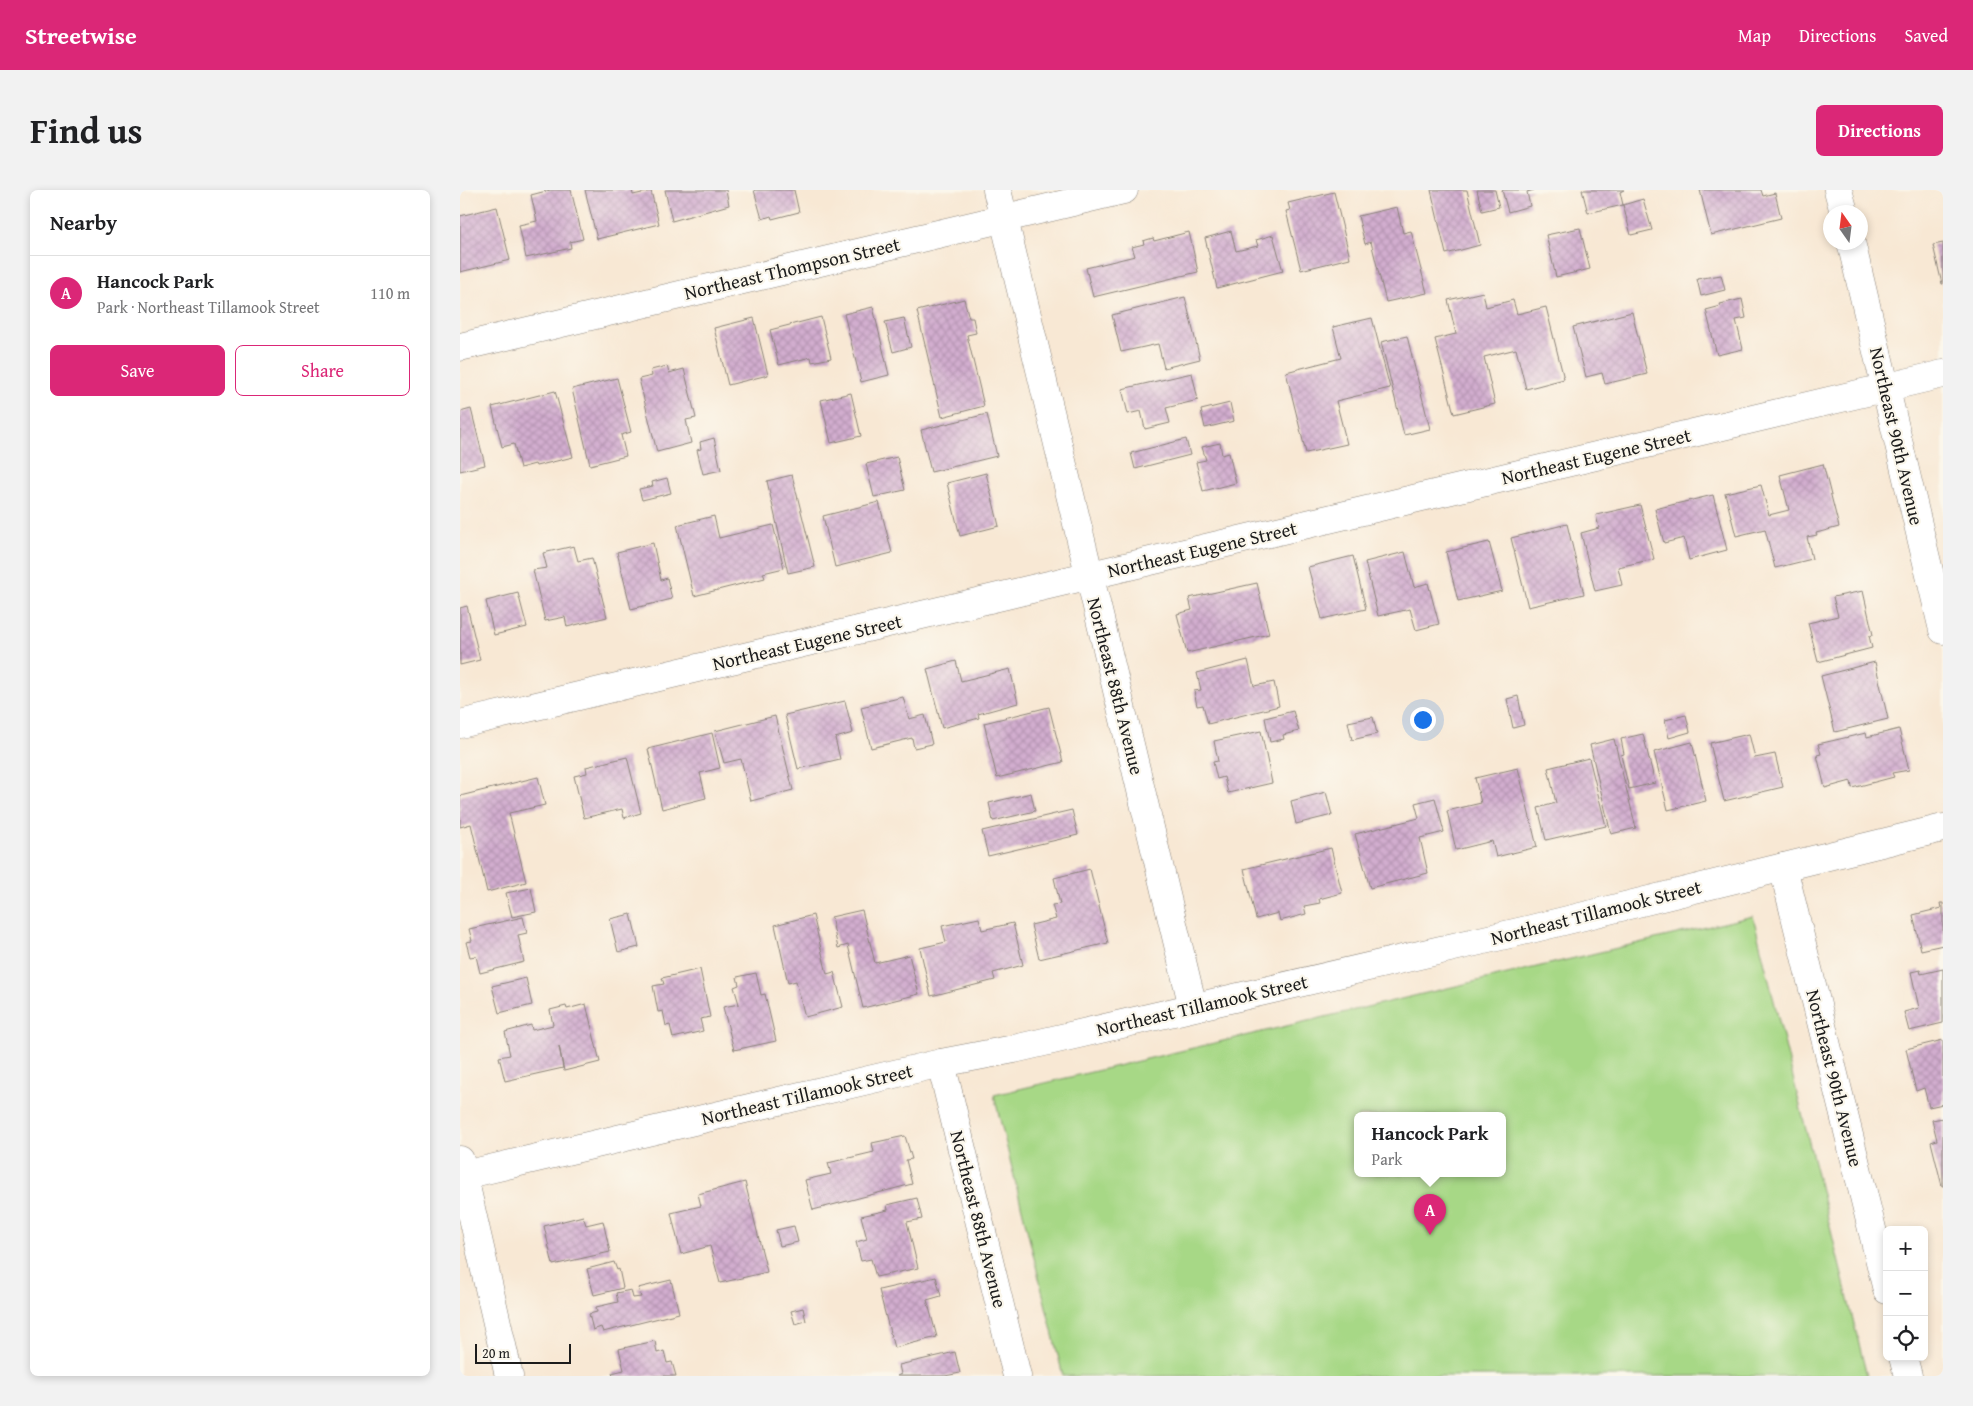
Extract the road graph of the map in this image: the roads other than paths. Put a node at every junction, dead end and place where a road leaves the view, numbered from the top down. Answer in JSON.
{"nodes":[{"id":1,"x":997,"y":190,"type":"edge"},
{"id":2,"x":1124,"y":190,"type":"edge"},
{"id":3,"x":1838,"y":190,"type":"edge"},
{"id":4,"x":1842,"y":205,"type":"edge"},
{"id":5,"x":1004,"y":218,"type":"junction"},
{"id":6,"x":1853,"y":250,"type":"edge"},
{"id":7,"x":460,"y":347,"type":"edge"},
{"id":8,"x":1943,"y":374,"type":"edge"},
{"id":9,"x":1886,"y":387,"type":"junction"},
{"id":10,"x":1089,"y":576,"type":"junction"},
{"id":11,"x":1943,"y":630,"type":"edge"},
{"id":12,"x":460,"y":724,"type":"edge"},
{"id":13,"x":1943,"y":828,"type":"edge"},
{"id":14,"x":1783,"y":867,"type":"junction"},
{"id":15,"x":1193,"y":1007,"type":"junction"},
{"id":16,"x":941,"y":1062,"type":"junction"},
{"id":17,"x":461,"y":1170,"type":"edge"},
{"id":18,"x":1883,"y":1274,"type":"edge"},
{"id":19,"x":1904,"y":1361,"type":"edge"},
{"id":20,"x":509,"y":1376,"type":"edge"},
{"id":21,"x":1017,"y":1376,"type":"edge"},
{"id":22,"x":1908,"y":1376,"type":"edge"}],
"edges":[{"from":1,"to":5,"type":"street","name":"Northeast 88th Avenue"},
{"from":2,"to":5,"type":"street","name":"Northeast Thompson Street"},
{"from":3,"to":4,"type":"street"},
{"from":5,"to":7,"type":"street","name":"Northeast Thompson Street"},
{"from":5,"to":10,"type":"street","name":"Northeast 88th Avenue"},
{"from":6,"to":9,"type":"street","name":"Northeast 90th Avenue"},
{"from":8,"to":9,"type":"street","name":"Northeast Eugene Street"},
{"from":9,"to":10,"type":"street","name":"Northeast Eugene Street"},
{"from":9,"to":11,"type":"street","name":"Northeast 90th Avenue"},
{"from":10,"to":12,"type":"street","name":"Northeast Eugene Street"},
{"from":10,"to":15,"type":"street","name":"Northeast 88th Avenue"},
{"from":13,"to":14,"type":"street","name":"Northeast Tillamook Street"},
{"from":14,"to":15,"type":"street","name":"Northeast Tillamook Street"},
{"from":14,"to":18,"type":"street","name":"Northeast 90th Avenue"},
{"from":15,"to":16,"type":"street","name":"Northeast Tillamook Street"},
{"from":16,"to":17,"type":"street","name":"Northeast Tillamook Street"},
{"from":16,"to":21,"type":"street","name":"Northeast 88th Avenue"},
{"from":17,"to":20,"type":"street"},
{"from":19,"to":22,"type":"street"}]}
